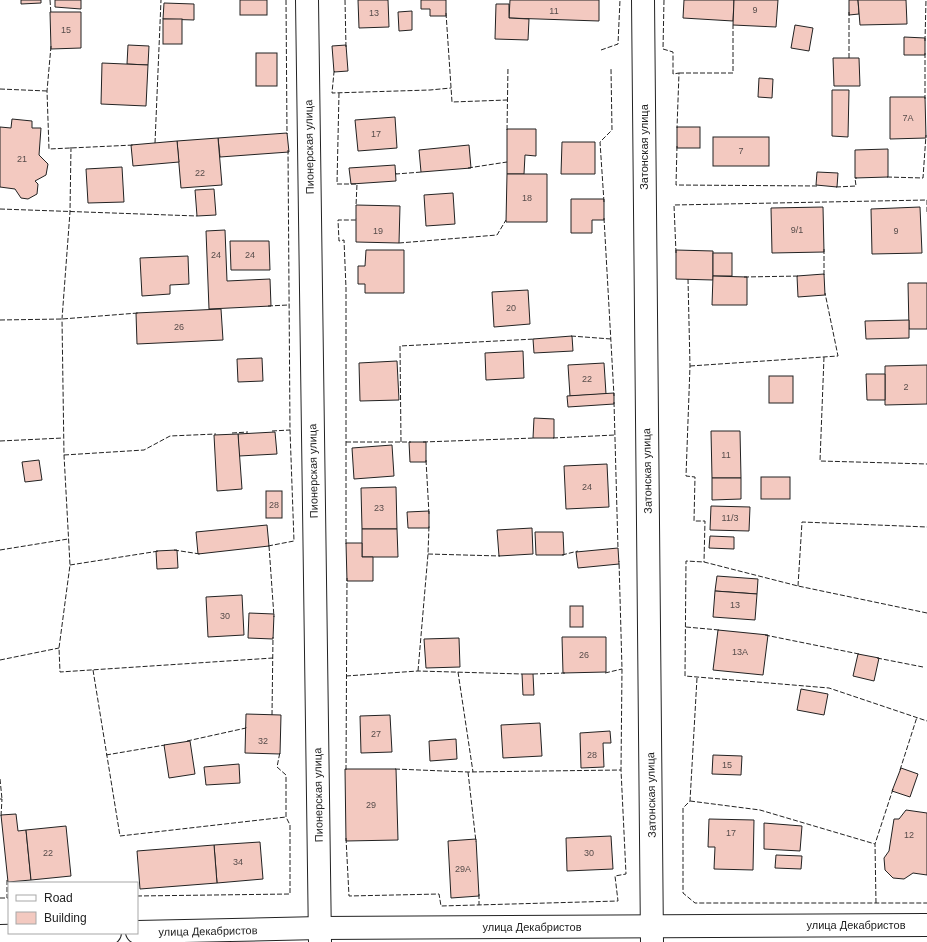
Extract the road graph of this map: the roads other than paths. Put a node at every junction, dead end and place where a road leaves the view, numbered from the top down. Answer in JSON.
{"nodes":[{"id":1,"x":307,"y":0,"type":"edge"},
{"id":2,"x":643,"y":0,"type":"edge"},
{"id":3,"x":927,"y":925,"type":"edge"},
{"id":4,"x":138,"y":932,"type":"edge"},
{"id":5,"x":73,"y":934,"type":"edge"},
{"id":6,"x":652,"y":934,"type":"edge"},
{"id":7,"x":320,"y":935,"type":"edge"},
{"id":8,"x":0,"y":936,"type":"edge"}],
"edges":[{"from":1,"to":7,"type":"street","name":"Пионерская улица"},
{"from":2,"to":6,"type":"street","name":"Затонская улица"},
{"from":3,"to":6,"type":"street","name":"улица Декабристов"},
{"from":4,"to":7,"type":"street","name":"улица Декабристов"},
{"from":5,"to":8,"type":"street"},
{"from":6,"to":7,"type":"street","name":"улица Декабристов"}]}
